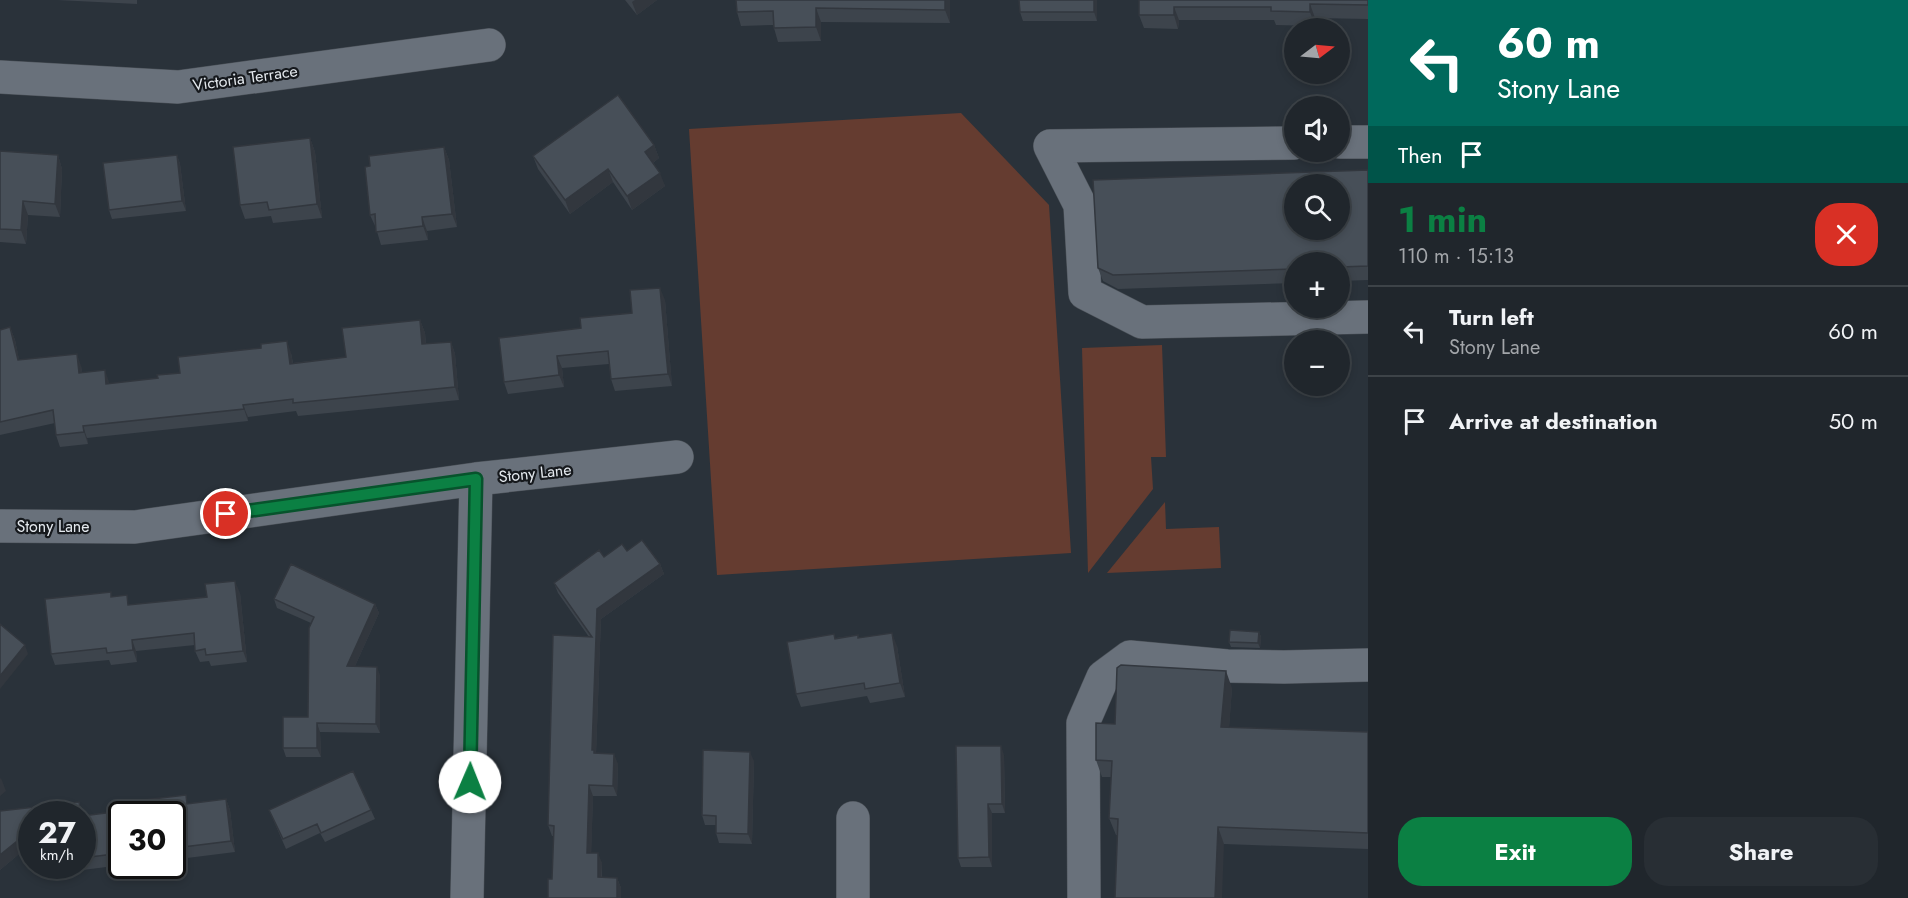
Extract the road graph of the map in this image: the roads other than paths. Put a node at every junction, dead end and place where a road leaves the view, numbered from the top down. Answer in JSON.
{"nodes":[{"id":1,"x":489,"y":45,"type":"dead end"},
{"id":2,"x":0,"y":77,"type":"edge"},
{"id":3,"x":1350,"y":142,"type":"edge"},
{"id":4,"x":1368,"y":142,"type":"edge"},
{"id":5,"x":1284,"y":143,"type":"edge"},
{"id":6,"x":1368,"y":316,"type":"edge"},
{"id":7,"x":677,"y":457,"type":"dead end"},
{"id":8,"x":476,"y":479,"type":"junction"},
{"id":9,"x":0,"y":526,"type":"edge"},
{"id":10,"x":1368,"y":665,"type":"edge"},
{"id":11,"x":853,"y":818,"type":"dead end"},
{"id":12,"x":467,"y":898,"type":"edge"},
{"id":13,"x":853,"y":898,"type":"edge"},
{"id":14,"x":1084,"y":898,"type":"edge"}],
"edges":[{"from":1,"to":2,"type":"street","name":"Victoria Terrace"},
{"from":3,"to":4,"type":"street"},
{"from":5,"to":6,"type":"street"},
{"from":7,"to":8,"type":"street","name":"Stony Lane"},
{"from":8,"to":9,"type":"street","name":"Stony Lane"},
{"from":8,"to":12,"type":"street"},
{"from":10,"to":14,"type":"street"},
{"from":11,"to":13,"type":"street"}]}
